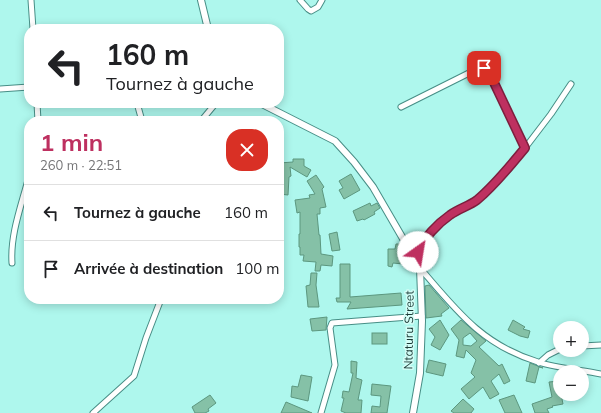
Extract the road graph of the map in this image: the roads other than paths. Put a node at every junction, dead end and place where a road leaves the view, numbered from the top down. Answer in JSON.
{"nodes":[{"id":1,"x":31,"y":0,"type":"edge"},
{"id":2,"x":202,"y":0,"type":"edge"},
{"id":3,"x":300,"y":0,"type":"edge"},
{"id":4,"x":322,"y":0,"type":"edge"},
{"id":5,"x":33,"y":24,"type":"edge"},
{"id":6,"x":207,"y":24,"type":"edge"},
{"id":7,"x":571,"y":84,"type":"dead end"},
{"id":8,"x":24,"y":87,"type":"edge"},
{"id":9,"x":0,"y":89,"type":"edge"},
{"id":10,"x":400,"y":107,"type":"dead end"},
{"id":11,"x":212,"y":108,"type":"edge"},
{"id":12,"x":270,"y":108,"type":"edge"},
{"id":13,"x":205,"y":116,"type":"edge"},
{"id":14,"x":525,"y":148,"type":"junction"},
{"id":15,"x":24,"y":197,"type":"edge"},
{"id":16,"x":416,"y":260,"type":"junction"},
{"id":17,"x":12,"y":263,"type":"dead end"},
{"id":18,"x":420,"y":268,"type":"junction"},
{"id":19,"x":159,"y":304,"type":"edge"},
{"id":20,"x":422,"y":316,"type":"junction"},
{"id":21,"x":601,"y":345,"type":"edge"},
{"id":22,"x":589,"y":346,"type":"edge"},
{"id":23,"x":553,"y":352,"type":"edge"},
{"id":24,"x":539,"y":363,"type":"junction"},
{"id":25,"x":601,"y":374,"type":"edge"},
{"id":26,"x":93,"y":413,"type":"edge"},
{"id":27,"x":321,"y":413,"type":"edge"},
{"id":28,"x":413,"y":413,"type":"edge"}],
"edges":[{"from":1,"to":5,"type":"street"},
{"from":2,"to":6,"type":"street"},
{"from":3,"to":4,"type":"street"},
{"from":7,"to":14,"type":"street"},
{"from":8,"to":9,"type":"street"},
{"from":10,"to":14,"type":"street"},
{"from":11,"to":13,"type":"street"},
{"from":12,"to":16,"type":"street","name":"Ntaturu Street"},
{"from":14,"to":16,"type":"street"},
{"from":15,"to":17,"type":"street"},
{"from":16,"to":18,"type":"street","name":"Ntaturu Street"},
{"from":18,"to":20,"type":"street","name":"Ntaturu Street"},
{"from":18,"to":24,"type":"street"},
{"from":19,"to":26,"type":"street"},
{"from":20,"to":27,"type":"street"},
{"from":20,"to":28,"type":"street","name":"Ntaturu Street"},
{"from":21,"to":22,"type":"street"},
{"from":23,"to":24,"type":"street"},
{"from":24,"to":25,"type":"street"}]}
